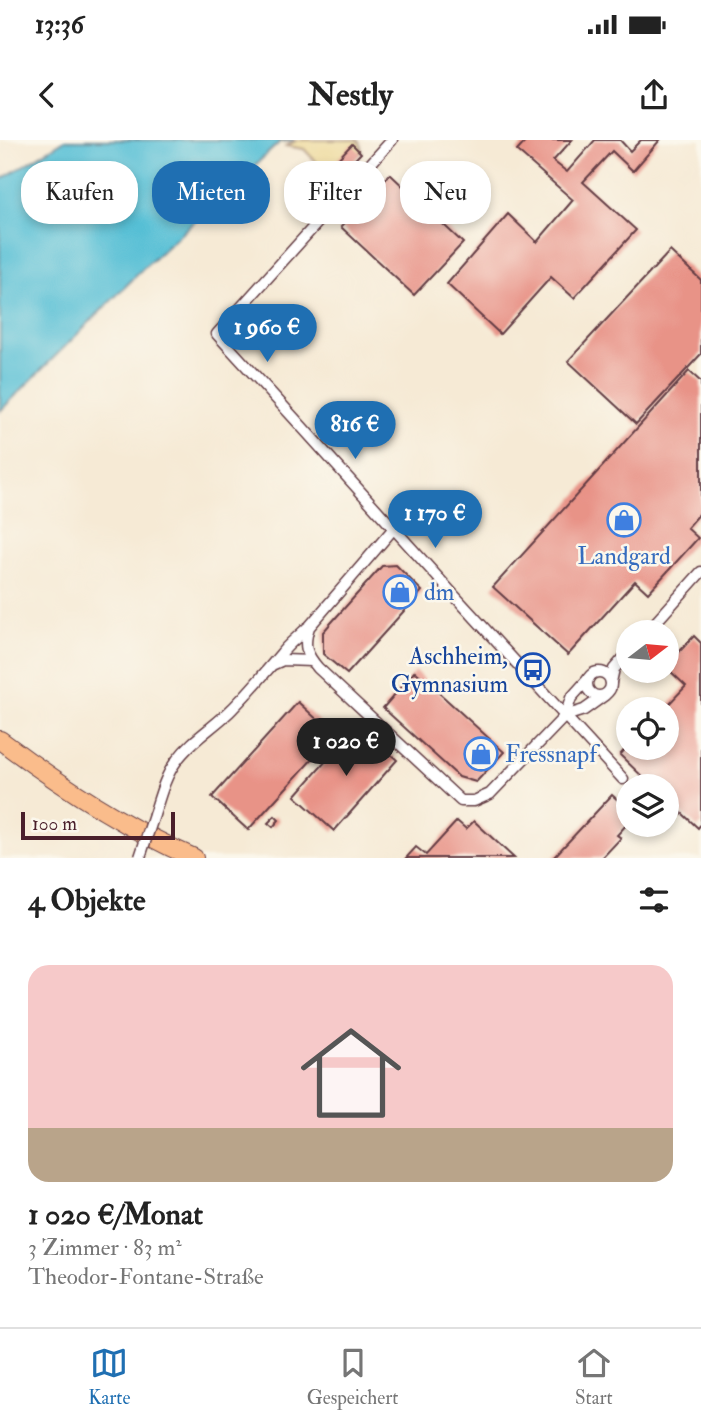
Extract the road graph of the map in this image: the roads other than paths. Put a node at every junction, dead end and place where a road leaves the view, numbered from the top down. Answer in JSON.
{"nodes":[{"id":1,"x":392,"y":140,"type":"edge"},
{"id":2,"x":394,"y":528,"type":"junction"},
{"id":3,"x":701,"y":572,"type":"edge"},
{"id":4,"x":658,"y":620,"type":"edge"},
{"id":5,"x":309,"y":627,"type":"junction"},
{"id":6,"x":312,"y":661,"type":"junction"},
{"id":7,"x":274,"y":664,"type":"junction"},
{"id":8,"x":614,"y":668,"type":"joint"},
{"id":9,"x":594,"y":675,"type":"junction"},
{"id":10,"x":611,"y":682,"type":"junction"},
{"id":11,"x":605,"y":695,"type":"junction"},
{"id":12,"x":565,"y":716,"type":"junction"},
{"id":13,"x":0,"y":740,"type":"edge"},
{"id":14,"x":618,"y":774,"type":"edge"},
{"id":15,"x":104,"y":811,"type":"junction"},
{"id":16,"x":140,"y":858,"type":"edge"},
{"id":17,"x":173,"y":858,"type":"edge"},
{"id":18,"x":194,"y":858,"type":"edge"}],
"edges":[{"from":1,"to":2,"type":"street"},
{"from":2,"to":5,"type":"street"},
{"from":2,"to":12,"type":"street"},
{"from":3,"to":4,"type":"street"},
{"from":5,"to":6,"type":"street"},
{"from":5,"to":7,"type":"street"},
{"from":6,"to":7,"type":"street"},
{"from":6,"to":12,"type":"street"},
{"from":7,"to":16,"type":"street","bridge":true},
{"from":8,"to":9,"type":"street"},
{"from":8,"to":10,"type":"street"},
{"from":9,"to":10,"type":"street"},
{"from":9,"to":11,"type":"street"},
{"from":9,"to":12,"type":"street"},
{"from":10,"to":11,"type":"street"},
{"from":11,"to":12,"type":"street"},
{"from":12,"to":14,"type":"street"},
{"from":13,"to":15,"type":"main road"},
{"from":15,"to":17,"type":"main road"},
{"from":15,"to":18,"type":"main road"}]}
